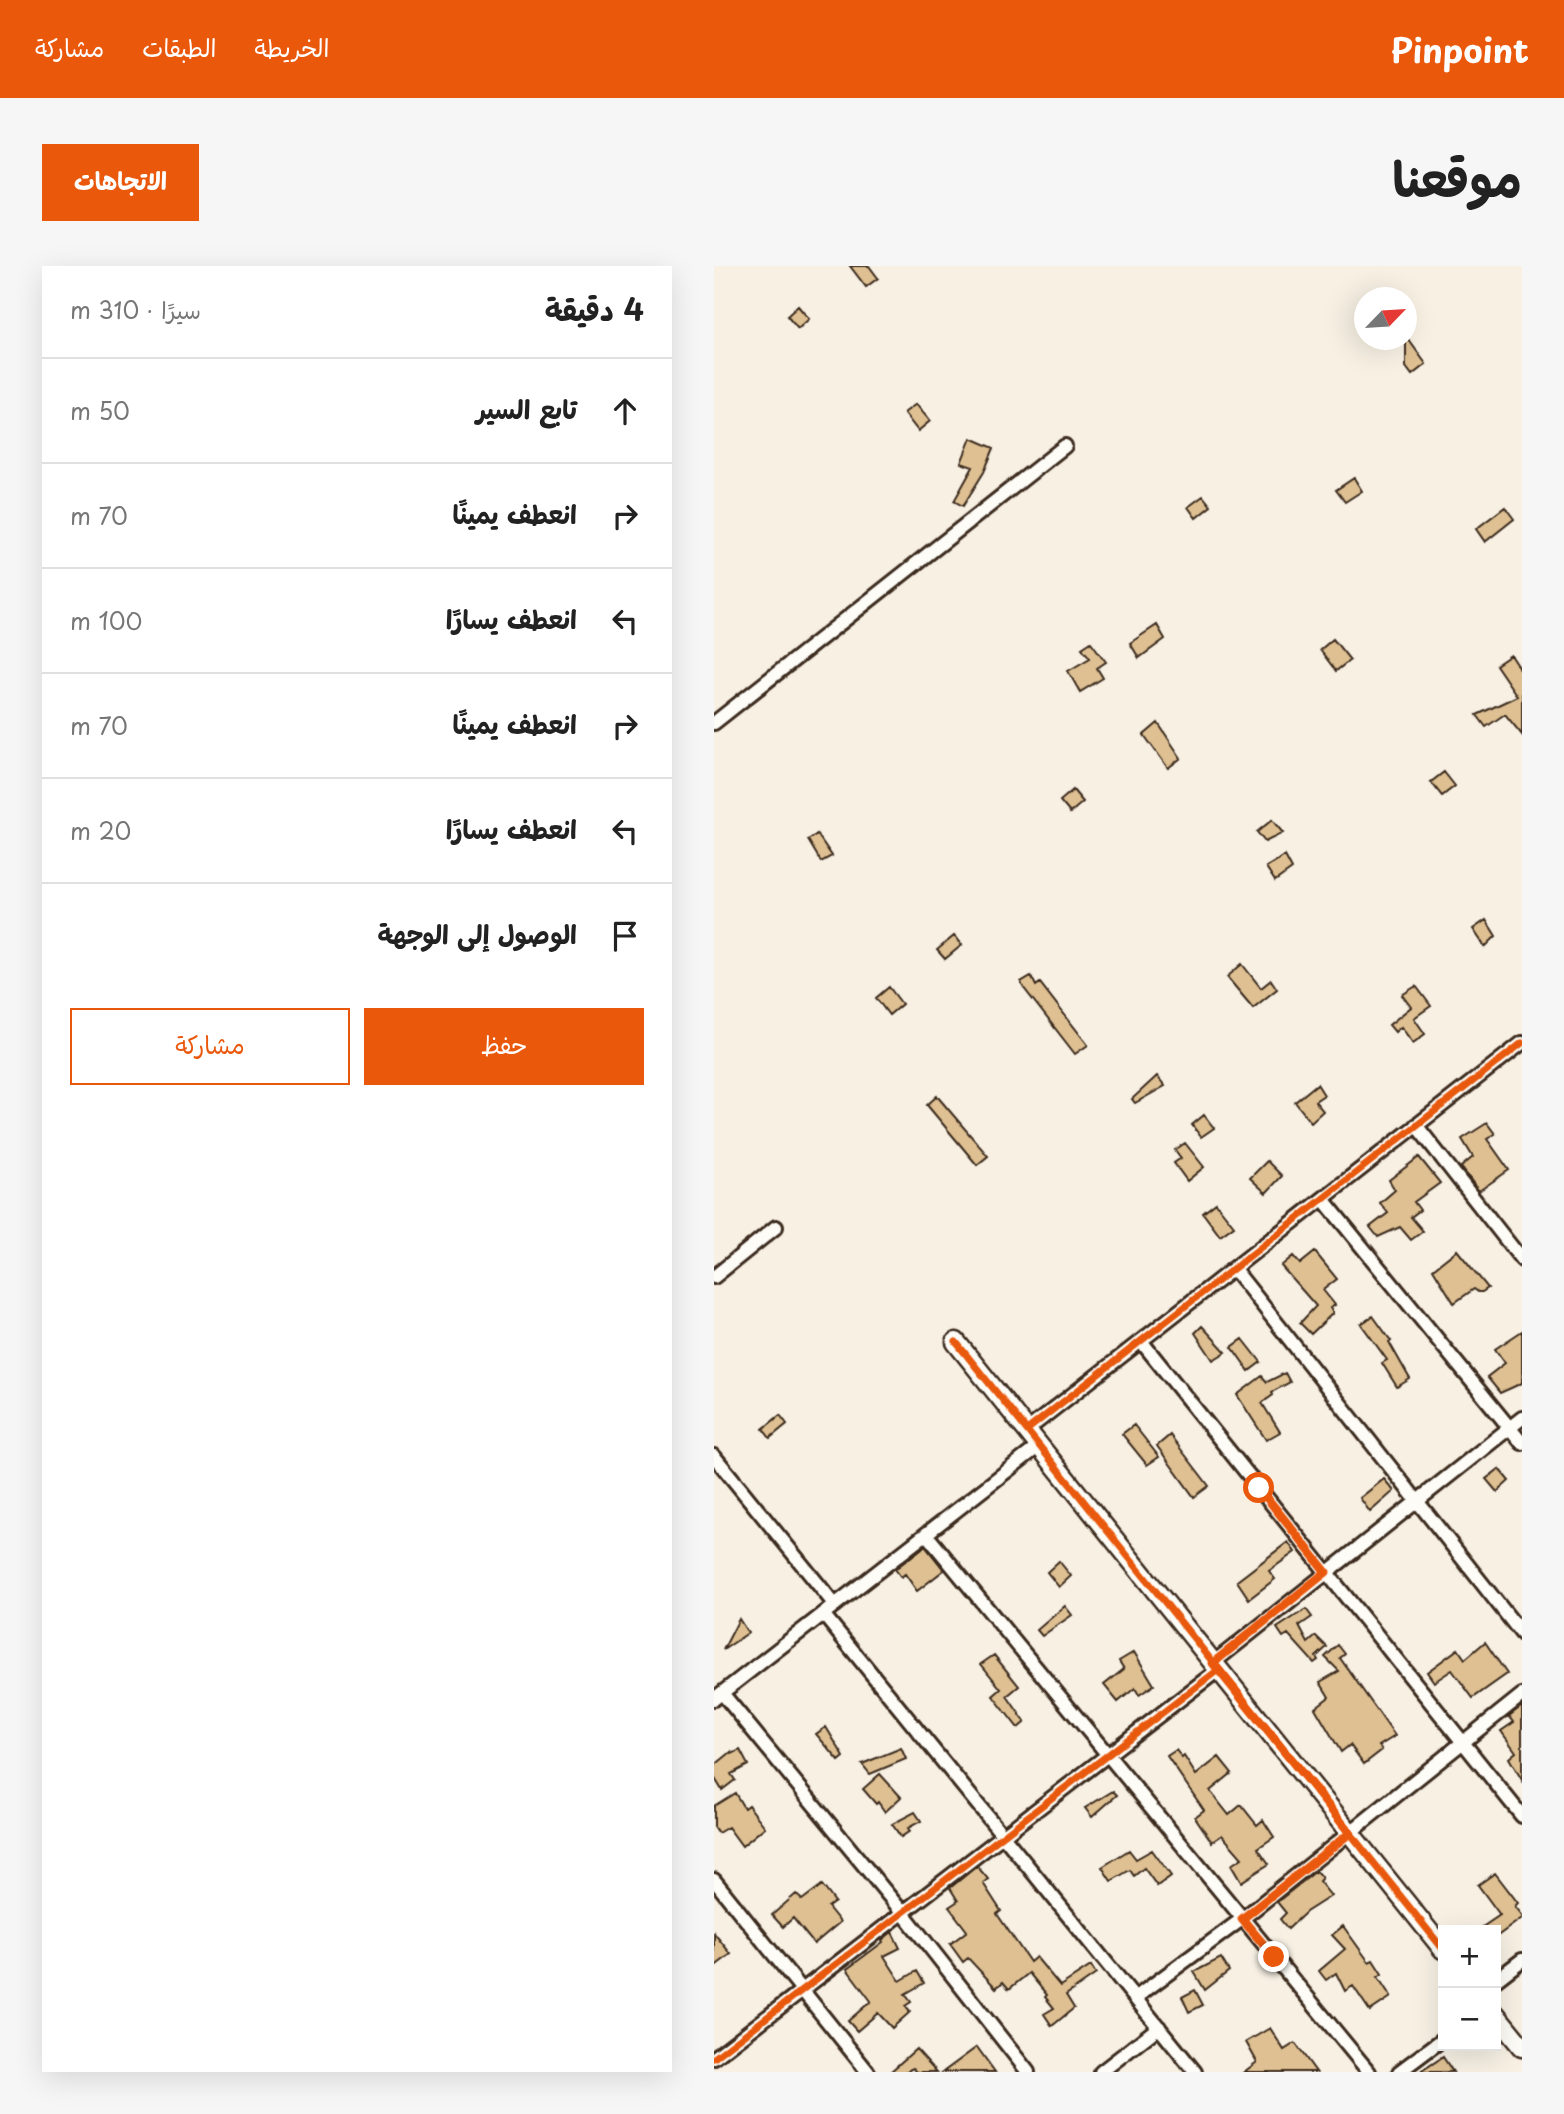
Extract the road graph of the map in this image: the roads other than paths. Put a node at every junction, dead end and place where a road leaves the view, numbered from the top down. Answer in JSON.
{"nodes":[{"id":1,"x":1065,"y":446,"type":"dead end"},
{"id":2,"x":714,"y":723,"type":"edge"},
{"id":3,"x":1522,"y":1043,"type":"edge"},
{"id":4,"x":1416,"y":1125,"type":"junction"},
{"id":5,"x":1323,"y":1199,"type":"junction"},
{"id":6,"x":776,"y":1227,"type":"dead end"},
{"id":7,"x":1522,"y":1260,"type":"edge"},
{"id":8,"x":1234,"y":1269,"type":"junction"},
{"id":9,"x":714,"y":1278,"type":"edge"},
{"id":10,"x":1141,"y":1341,"type":"junction"},
{"id":11,"x":956,"y":1342,"type":"dead end"},
{"id":12,"x":1522,"y":1418,"type":"edge"},
{"id":13,"x":1509,"y":1428,"type":"junction"},
{"id":14,"x":1027,"y":1430,"type":"junction"},
{"id":15,"x":1522,"y":1443,"type":"edge"},
{"id":16,"x":1039,"y":1446,"type":"junction"},
{"id":17,"x":714,"y":1456,"type":"edge"},
{"id":18,"x":1417,"y":1500,"type":"junction"},
{"id":19,"x":926,"y":1534,"type":"junction"},
{"id":20,"x":1326,"y":1572,"type":"junction"},
{"id":21,"x":835,"y":1605,"type":"junction"},
{"id":22,"x":823,"y":1614,"type":"junction"},
{"id":23,"x":1522,"y":1633,"type":"edge"},
{"id":24,"x":1215,"y":1667,"type":"junction"},
{"id":25,"x":1522,"y":1695,"type":"edge"},
{"id":26,"x":718,"y":1696,"type":"edge"},
{"id":27,"x":1464,"y":1744,"type":"junction"},
{"id":28,"x":1108,"y":1756,"type":"junction"},
{"id":29,"x":1522,"y":1816,"type":"edge"},
{"id":30,"x":1350,"y":1833,"type":"junction"},
{"id":31,"x":1004,"y":1837,"type":"junction"},
{"id":32,"x":714,"y":1880,"type":"edge"},
{"id":33,"x":903,"y":1913,"type":"junction"},
{"id":34,"x":1242,"y":1919,"type":"junction"},
{"id":35,"x":1438,"y":1943,"type":"edge"},
{"id":36,"x":1522,"y":1960,"type":"edge"},
{"id":37,"x":1501,"y":1976,"type":"edge"},
{"id":38,"x":801,"y":1989,"type":"junction"},
{"id":39,"x":1135,"y":1998,"type":"junction"},
{"id":40,"x":1501,"y":2021,"type":"edge"},
{"id":41,"x":1159,"y":2027,"type":"junction"},
{"id":42,"x":1438,"y":2043,"type":"edge"},
{"id":43,"x":1522,"y":2047,"type":"edge"},
{"id":44,"x":715,"y":2054,"type":"edge"},
{"id":45,"x":868,"y":2072,"type":"edge"},
{"id":46,"x":1028,"y":2072,"type":"edge"},
{"id":47,"x":1101,"y":2072,"type":"edge"},
{"id":48,"x":1195,"y":2072,"type":"edge"},
{"id":49,"x":1368,"y":2072,"type":"edge"},
{"id":50,"x":1399,"y":2072,"type":"edge"}],
"edges":[{"from":1,"to":2,"type":"street"},
{"from":3,"to":4,"type":"street"},
{"from":4,"to":5,"type":"street"},
{"from":4,"to":7,"type":"street"},
{"from":5,"to":8,"type":"street"},
{"from":5,"to":13,"type":"street"},
{"from":6,"to":9,"type":"street"},
{"from":8,"to":10,"type":"street"},
{"from":8,"to":18,"type":"street"},
{"from":10,"to":14,"type":"street"},
{"from":10,"to":20,"type":"street"},
{"from":11,"to":14,"type":"street"},
{"from":12,"to":13,"type":"street"},
{"from":13,"to":15,"type":"street"},
{"from":13,"to":18,"type":"street"},
{"from":14,"to":16,"type":"street"},
{"from":16,"to":19,"type":"street"},
{"from":16,"to":24,"type":"street"},
{"from":17,"to":21,"type":"street"},
{"from":18,"to":20,"type":"street"},
{"from":18,"to":23,"type":"street"},
{"from":19,"to":21,"type":"street"},
{"from":19,"to":28,"type":"street"},
{"from":20,"to":24,"type":"street"},
{"from":20,"to":27,"type":"street"},
{"from":21,"to":22,"type":"street"},
{"from":22,"to":26,"type":"street"},
{"from":22,"to":31,"type":"street"},
{"from":24,"to":28,"type":"street"},
{"from":24,"to":30,"type":"street"},
{"from":25,"to":27,"type":"street"},
{"from":26,"to":33,"type":"street"},
{"from":27,"to":29,"type":"street"},
{"from":27,"to":30,"type":"street"},
{"from":28,"to":31,"type":"street"},
{"from":28,"to":34,"type":"street"},
{"from":30,"to":34,"type":"street"},
{"from":30,"to":35,"type":"street"},
{"from":31,"to":33,"type":"street"},
{"from":31,"to":39,"type":"street"},
{"from":32,"to":38,"type":"street"},
{"from":33,"to":38,"type":"street"},
{"from":33,"to":46,"type":"street"},
{"from":34,"to":39,"type":"street"},
{"from":34,"to":49,"type":"street"},
{"from":36,"to":37,"type":"street"},
{"from":38,"to":44,"type":"street"},
{"from":38,"to":45,"type":"street"},
{"from":39,"to":41,"type":"street"},
{"from":40,"to":43,"type":"street"},
{"from":41,"to":47,"type":"street"},
{"from":41,"to":48,"type":"street"},
{"from":42,"to":50,"type":"street"}]}
